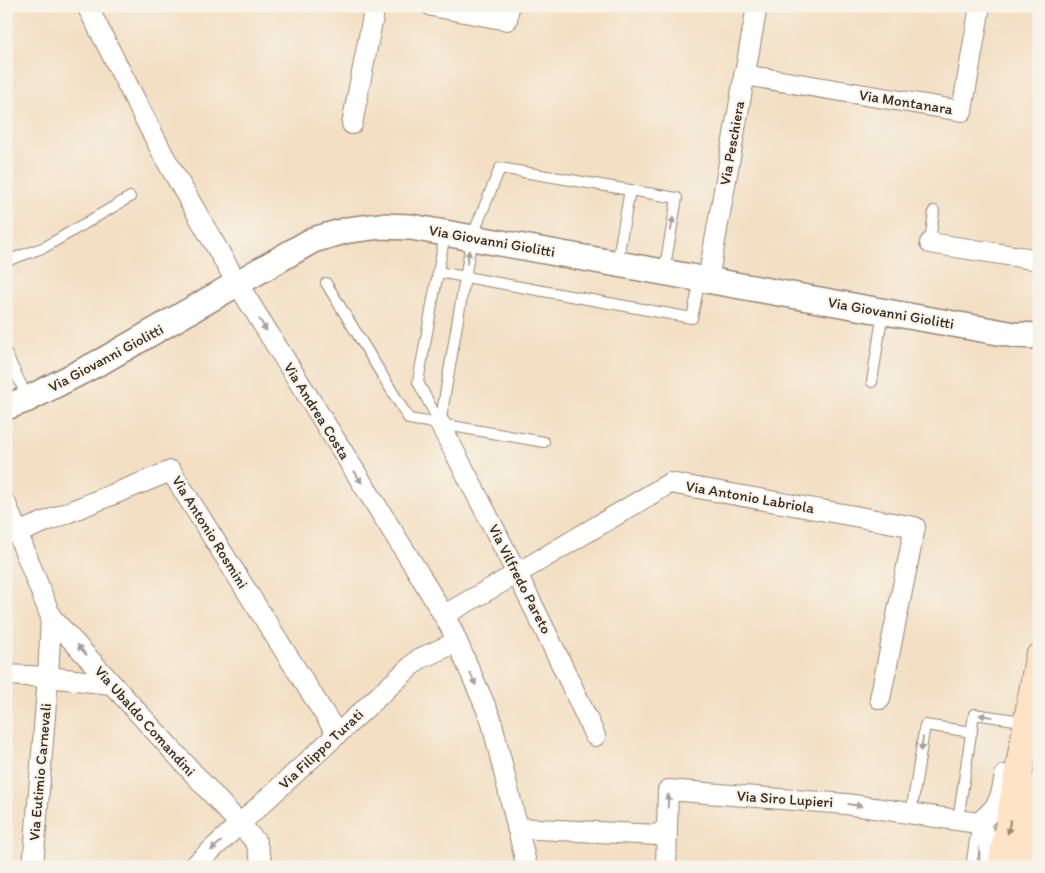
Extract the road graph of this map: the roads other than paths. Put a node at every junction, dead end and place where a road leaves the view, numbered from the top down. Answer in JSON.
{"nodes":[{"id":1,"x":86,"y":6,"type":"edge"},
{"id":2,"x":375,"y":6,"type":"edge"},
{"id":3,"x":432,"y":6,"type":"edge"},
{"id":4,"x":509,"y":6,"type":"edge"},
{"id":5,"x":756,"y":6,"type":"edge"},
{"id":6,"x":980,"y":6,"type":"edge"},
{"id":7,"x":744,"y":75,"type":"junction"},
{"id":8,"x":352,"y":124,"type":"dead end"},
{"id":9,"x":630,"y":190,"type":"junction"},
{"id":10,"x":130,"y":197,"type":"dead end"},
{"id":11,"x":934,"y":211,"type":"dead end"},
{"id":12,"x":445,"y":233,"type":"junction"},
{"id":13,"x":472,"y":237,"type":"junction"},
{"id":14,"x":930,"y":243,"type":"joint"},
{"id":15,"x":1039,"y":260,"type":"edge"},
{"id":16,"x":6,"y":261,"type":"edge"},
{"id":17,"x":617,"y":263,"type":"junction"},
{"id":18,"x":438,"y":272,"type":"junction"},
{"id":19,"x":664,"y":272,"type":"junction"},
{"id":20,"x":465,"y":277,"type":"junction"},
{"id":21,"x":704,"y":279,"type":"junction"},
{"id":22,"x":237,"y":283,"type":"junction"},
{"id":23,"x":326,"y":283,"type":"dead end"},
{"id":24,"x":883,"y":311,"type":"junction"},
{"id":25,"x":1027,"y":335,"type":"edge"},
{"id":26,"x":1039,"y":345,"type":"edge"},
{"id":27,"x":6,"y":353,"type":"edge"},
{"id":28,"x":872,"y":382,"type":"dead end"},
{"id":29,"x":17,"y":403,"type":"edge"},
{"id":30,"x":440,"y":424,"type":"junction"},
{"id":31,"x":544,"y":442,"type":"dead end"},
{"id":32,"x":6,"y":504,"type":"edge"},
{"id":33,"x":17,"y":533,"type":"junction"},
{"id":34,"x":518,"y":573,"type":"junction"},
{"id":35,"x":444,"y":615,"type":"junction"},
{"id":36,"x":51,"y":617,"type":"junction"},
{"id":37,"x":457,"y":642,"type":"junction"},
{"id":38,"x":1039,"y":658,"type":"edge"},
{"id":39,"x":6,"y":675,"type":"edge"},
{"id":40,"x":48,"y":677,"type":"junction"},
{"id":41,"x":111,"y":684,"type":"junction"},
{"id":42,"x":1034,"y":686,"type":"junction"},
{"id":43,"x":880,"y":699,"type":"dead end"},
{"id":44,"x":1014,"y":720,"type":"junction"},
{"id":45,"x":972,"y":732,"type":"junction"},
{"id":46,"x":337,"y":734,"type":"junction"},
{"id":47,"x":595,"y":736,"type":"dead end"},
{"id":48,"x":1039,"y":787,"type":"edge"},
{"id":49,"x":911,"y":814,"type":"junction"},
{"id":50,"x":958,"y":820,"type":"junction"},
{"id":51,"x":978,"y":823,"type":"junction"},
{"id":52,"x":240,"y":825,"type":"junction"},
{"id":53,"x":517,"y":828,"type":"junction"},
{"id":54,"x":667,"y":828,"type":"junction"},
{"id":55,"x":32,"y":867,"type":"edge"},
{"id":56,"x":193,"y":867,"type":"edge"},
{"id":57,"x":263,"y":867,"type":"edge"},
{"id":58,"x":527,"y":867,"type":"edge"},
{"id":59,"x":666,"y":867,"type":"edge"},
{"id":60,"x":971,"y":867,"type":"edge"},
{"id":61,"x":990,"y":867,"type":"edge"},
{"id":62,"x":1002,"y":867,"type":"edge"},
{"id":63,"x":1025,"y":867,"type":"edge"}],
"edges":[{"from":1,"to":22,"type":"street","name":"Via Andrea Costa"},
{"from":2,"to":8,"type":"street"},
{"from":3,"to":4,"type":"street"},
{"from":5,"to":7,"type":"street","name":"Via Peschiera"},
{"from":6,"to":7,"type":"street","name":"Via Montanara"},
{"from":7,"to":21,"type":"street","name":"Via Peschiera"},
{"from":9,"to":13,"type":"lane"},
{"from":9,"to":17,"type":"lane"},
{"from":19,"to":9,"type":"lane","one_way":true},
{"from":10,"to":16,"type":"lane"},
{"from":11,"to":14,"type":"lane"},
{"from":12,"to":13,"type":"street","name":"Via Giovanni Giolitti"},
{"from":12,"to":18,"type":"lane"},
{"from":12,"to":22,"type":"street","name":"Via Giovanni Giolitti"},
{"from":13,"to":17,"type":"street","name":"Via Giovanni Giolitti"},
{"from":20,"to":13,"type":"lane","one_way":true},
{"from":14,"to":15,"type":"street"},
{"from":17,"to":19,"type":"street","name":"Via Giovanni Giolitti"},
{"from":18,"to":20,"type":"lane"},
{"from":18,"to":30,"type":"lane"},
{"from":19,"to":21,"type":"street","name":"Via Giovanni Giolitti"},
{"from":20,"to":21,"type":"lane"},
{"from":20,"to":30,"type":"lane"},
{"from":21,"to":24,"type":"street","name":"Via Giovanni Giolitti"},
{"from":22,"to":29,"type":"street","name":"Via Giovanni Giolitti"},
{"from":22,"to":35,"type":"street","name":"Via Andrea Costa","one_way":true},
{"from":23,"to":30,"type":"lane"},
{"from":24,"to":25,"type":"street","name":"Via Giovanni Giolitti"},
{"from":24,"to":28,"type":"lane"},
{"from":25,"to":26,"type":"street","name":"Via Giovanni Giolitti"},
{"from":27,"to":29,"type":"lane"},
{"from":30,"to":31,"type":"lane"},
{"from":30,"to":34,"type":"street","name":"Via Vilfredo Pareto"},
{"from":32,"to":33,"type":"street","name":"Via Ubaldo Comandini"},
{"from":33,"to":36,"type":"street","name":"Via Ubaldo Comandini"},
{"from":33,"to":46,"type":"street","name":"Via Antonio Rosmini"},
{"from":34,"to":35,"type":"street","name":"Via Antonio Labriola"},
{"from":34,"to":43,"type":"street","name":"Via Antonio Labriola"},
{"from":34,"to":47,"type":"street","name":"Via Vilfredo Pareto"},
{"from":35,"to":37,"type":"street","name":"Via Andrea Costa"},
{"from":36,"to":40,"type":"street","name":"Via Ubaldo Comandini"},
{"from":41,"to":36,"type":"street","name":"Via Ubaldo Comandini","one_way":true},
{"from":37,"to":46,"type":"street","name":"Via Filippo Turati"},
{"from":37,"to":53,"type":"street","name":"Via Andrea Costa","one_way":true},
{"from":38,"to":42,"type":"main road"},
{"from":39,"to":40,"type":"street"},
{"from":40,"to":41,"type":"street"},
{"from":40,"to":55,"type":"street","name":"Via Eutimio Carnevali"},
{"from":41,"to":52,"type":"street","name":"Via Ubaldo Comandini"},
{"from":42,"to":44,"type":"street"},
{"from":42,"to":62,"type":"main road","one_way":true},
{"from":44,"to":45,"type":"lane","one_way":true},
{"from":44,"to":51,"type":"street"},
{"from":45,"to":49,"type":"lane","one_way":true},
{"from":45,"to":50,"type":"lane"},
{"from":46,"to":52,"type":"street","name":"Via Filippo Turati"},
{"from":48,"to":63,"type":"main road"},
{"from":49,"to":50,"type":"street","name":"Via Siro Lupieri"},
{"from":54,"to":49,"type":"street","name":"Via Siro Lupieri","one_way":true},
{"from":50,"to":51,"type":"street","name":"Via Siro Lupieri"},
{"from":51,"to":60,"type":"lane"},
{"from":51,"to":61,"type":"street"},
{"from":52,"to":56,"type":"street","name":"Via Filippo Turati","one_way":true},
{"from":52,"to":57,"type":"street","name":"Via Ubaldo Comandini"},
{"from":53,"to":54,"type":"street"},
{"from":53,"to":58,"type":"street","name":"Via Andrea Costa"},
{"from":54,"to":59,"type":"street","name":"Via Siro Lupieri"}]}
